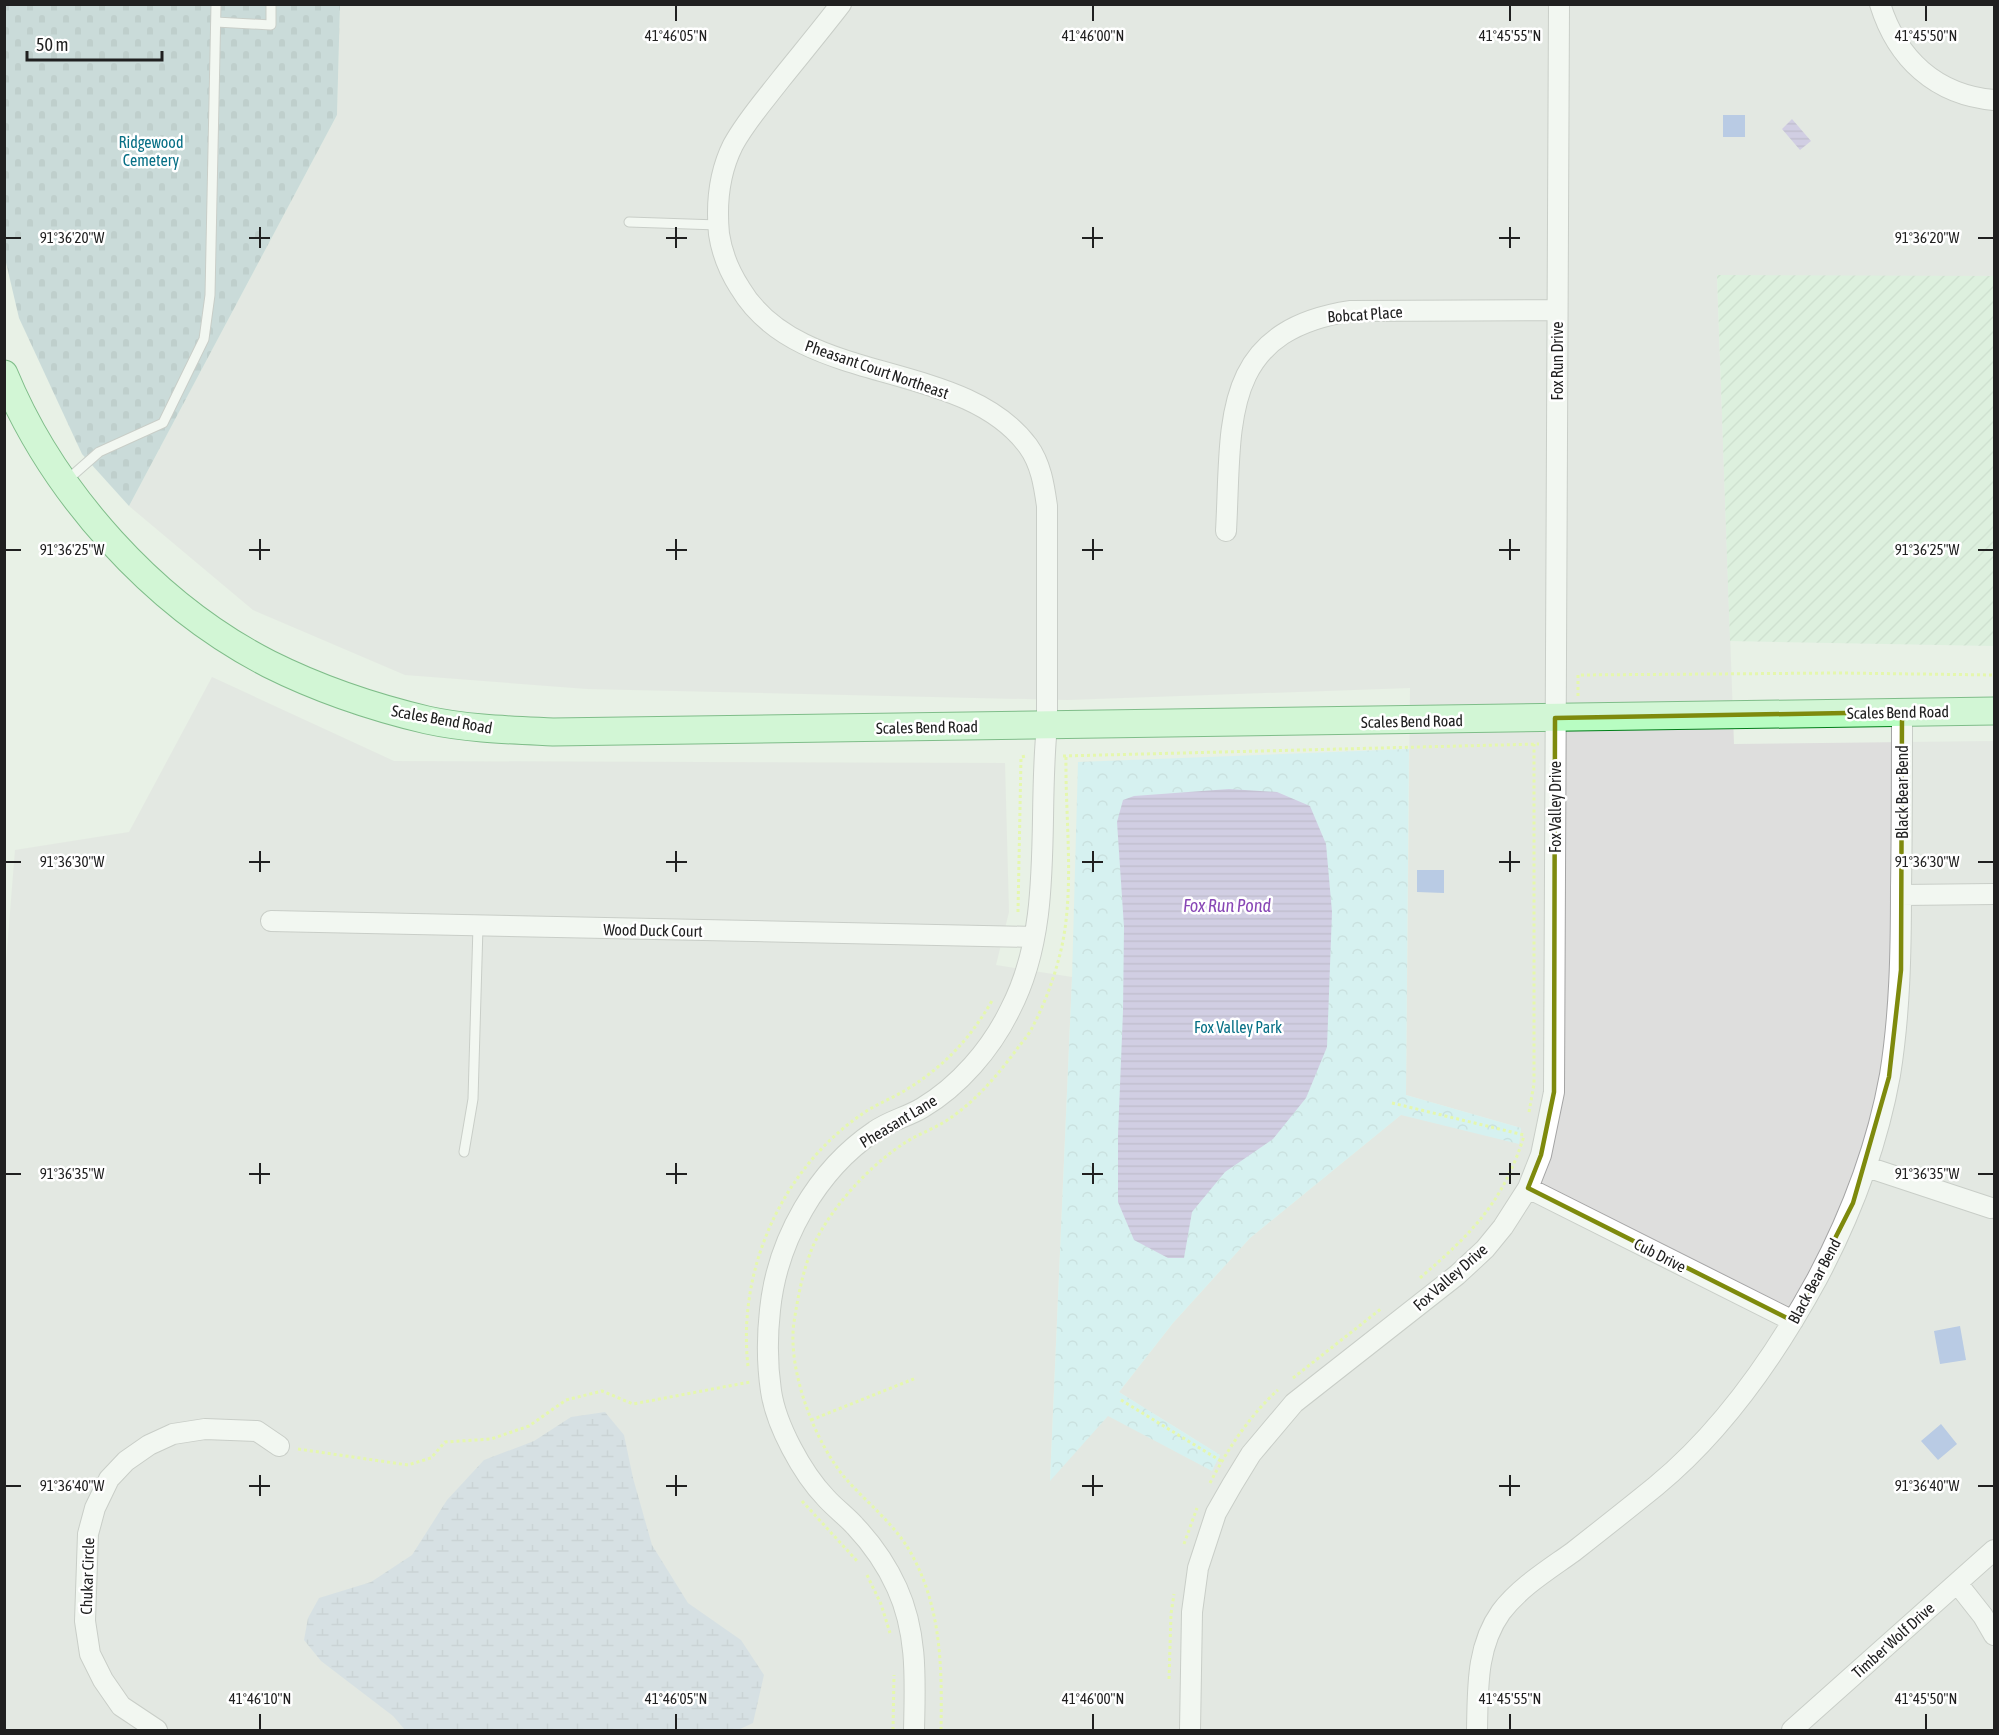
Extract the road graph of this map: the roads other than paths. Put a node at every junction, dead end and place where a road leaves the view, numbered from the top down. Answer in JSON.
{"nodes":[{"id":1,"x":216,"y":4,"type":"edge"},
{"id":2,"x":271,"y":4,"type":"edge"},
{"id":3,"x":841,"y":4,"type":"edge"},
{"id":4,"x":1559,"y":4,"type":"edge"},
{"id":5,"x":1880,"y":4,"type":"edge"},
{"id":6,"x":216,"y":22,"type":"junction"},
{"id":7,"x":1995,"y":100,"type":"edge"},
{"id":8,"x":629,"y":222,"type":"dead end"},
{"id":9,"x":718,"y":225,"type":"junction"},
{"id":10,"x":1557,"y":310,"type":"junction"},
{"id":11,"x":4,"y":374,"type":"edge"},
{"id":12,"x":64,"y":483,"type":"junction"},
{"id":13,"x":1226,"y":531,"type":"dead end"},
{"id":14,"x":1995,"y":711,"type":"edge"},
{"id":15,"x":1902,"y":712,"type":"junction"},
{"id":16,"x":1545,"y":719,"type":"junction"},
{"id":17,"x":1047,"y":726,"type":"junction"},
{"id":18,"x":1995,"y":894,"type":"edge"},
{"id":19,"x":1901,"y":895,"type":"junction"},
{"id":20,"x":271,"y":921,"type":"dead end"},
{"id":21,"x":478,"y":926,"type":"junction"},
{"id":22,"x":1034,"y":937,"type":"junction"},
{"id":23,"x":464,"y":1152,"type":"dead end"},
{"id":24,"x":1867,"y":1167,"type":"junction"},
{"id":25,"x":1527,"y":1188,"type":"junction"},
{"id":26,"x":1991,"y":1208,"type":"dead end"},
{"id":27,"x":1793,"y":1321,"type":"junction"},
{"id":28,"x":279,"y":1446,"type":"road end"},
{"id":29,"x":1995,"y":1550,"type":"edge"},
{"id":30,"x":1957,"y":1583,"type":"junction"},
{"id":31,"x":1995,"y":1635,"type":"edge"},
{"id":32,"x":155,"y":1730,"type":"edge"},
{"id":33,"x":914,"y":1731,"type":"edge"},
{"id":34,"x":1190,"y":1731,"type":"edge"},
{"id":35,"x":1478,"y":1731,"type":"edge"},
{"id":36,"x":1792,"y":1731,"type":"edge"}],
"edges":[{"from":1,"to":6,"type":"lane"},
{"from":2,"to":6,"type":"lane"},
{"from":3,"to":9,"type":"street","name":"Pheasant Court Northeast"},
{"from":4,"to":10,"type":"street","name":"Fox Run Drive"},
{"from":5,"to":7,"type":"street"},
{"from":6,"to":12,"type":"lane"},
{"from":8,"to":9,"type":"lane"},
{"from":9,"to":17,"type":"street","name":"Pheasant Court Northeast"},
{"from":10,"to":13,"type":"street","name":"Bobcat Place"},
{"from":10,"to":16,"type":"street","name":"Fox Run Drive"},
{"from":11,"to":12,"type":"street","name":"Scales Bend Road"},
{"from":12,"to":17,"type":"street","name":"Scales Bend Road"},
{"from":14,"to":15,"type":"street","name":"Scales Bend Road"},
{"from":15,"to":16,"type":"street","name":"Scales Bend Road"},
{"from":15,"to":19,"type":"street","name":"Black Bear Bend"},
{"from":16,"to":17,"type":"street","name":"Scales Bend Road"},
{"from":16,"to":25,"type":"street","name":"Fox Valley Drive"},
{"from":17,"to":22,"type":"street","name":"Pheasant Lane"},
{"from":18,"to":19,"type":"street"},
{"from":19,"to":24,"type":"street","name":"Black Bear Bend"},
{"from":20,"to":21,"type":"street","name":"Wood Duck Court"},
{"from":21,"to":22,"type":"street","name":"Wood Duck Court"},
{"from":21,"to":23,"type":"lane"},
{"from":22,"to":33,"type":"street","name":"Pheasant Lane"},
{"from":24,"to":26,"type":"street"},
{"from":24,"to":27,"type":"street","name":"Black Bear Bend"},
{"from":25,"to":27,"type":"street","name":"Cub Drive"},
{"from":25,"to":34,"type":"street","name":"Fox Valley Drive"},
{"from":27,"to":35,"type":"street","name":"Black Bear Bend"},
{"from":28,"to":32,"type":"street","name":"Chukar Circle"},
{"from":29,"to":30,"type":"street","name":"Timber Wolf Drive"},
{"from":30,"to":31,"type":"street"},
{"from":30,"to":36,"type":"street","name":"Timber Wolf Drive"}]}
